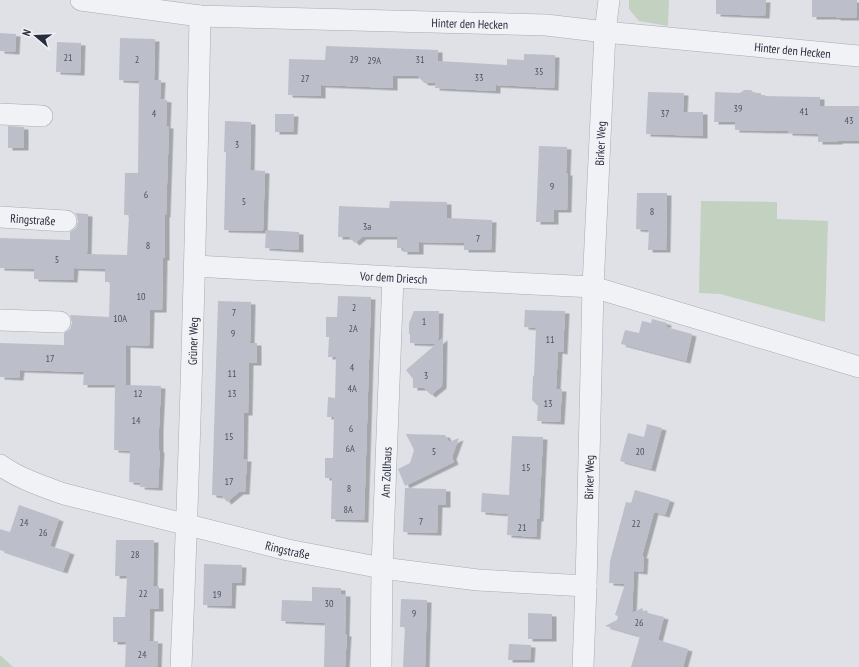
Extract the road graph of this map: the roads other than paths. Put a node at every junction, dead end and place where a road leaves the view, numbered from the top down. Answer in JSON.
{"nodes":[{"id":1,"x":81,"y":0,"type":"edge"},
{"id":2,"x":609,"y":0,"type":"edge"},
{"id":3,"x":130,"y":3,"type":"edge"},
{"id":4,"x":200,"y":16,"type":"junction"},
{"id":5,"x":605,"y":32,"type":"junction"},
{"id":6,"x":859,"y":56,"type":"edge"},
{"id":7,"x":0,"y":114,"type":"edge"},
{"id":8,"x":42,"y":116,"type":"dead end"},
{"id":9,"x":0,"y":218,"type":"edge"},
{"id":10,"x":66,"y":221,"type":"dead end"},
{"id":11,"x":195,"y":266,"type":"junction"},
{"id":12,"x":393,"y":277,"type":"junction"},
{"id":13,"x":593,"y":286,"type":"junction"},
{"id":14,"x":0,"y":320,"type":"edge"},
{"id":15,"x":60,"y":322,"type":"dead end"},
{"id":16,"x":859,"y":367,"type":"edge"},
{"id":17,"x":0,"y":465,"type":"edge"},
{"id":18,"x":187,"y":524,"type":"junction"},
{"id":19,"x":382,"y":568,"type":"junction"},
{"id":20,"x":586,"y":586,"type":"junction"},
{"id":21,"x":180,"y":667,"type":"edge"},
{"id":22,"x":381,"y":667,"type":"edge"},
{"id":23,"x":583,"y":667,"type":"edge"}],
"edges":[{"from":1,"to":3,"type":"street","name":"Hinter den Hecken"},
{"from":2,"to":5,"type":"street","name":"Birker Weg"},
{"from":3,"to":4,"type":"street","name":"Hinter den Hecken"},
{"from":4,"to":5,"type":"street","name":"Hinter den Hecken"},
{"from":4,"to":11,"type":"street","name":"Grüner Weg"},
{"from":5,"to":6,"type":"street","name":"Hinter den Hecken"},
{"from":5,"to":13,"type":"street","name":"Birker Weg"},
{"from":7,"to":8,"type":"street"},
{"from":9,"to":10,"type":"street","name":"Ringstraße"},
{"from":11,"to":12,"type":"street","name":"Vor dem Driesch"},
{"from":11,"to":18,"type":"street","name":"Grüner Weg"},
{"from":12,"to":13,"type":"street","name":"Vor dem Driesch"},
{"from":12,"to":19,"type":"street","name":"Am Zollhaus"},
{"from":13,"to":16,"type":"street"},
{"from":13,"to":20,"type":"street","name":"Birker Weg"},
{"from":14,"to":15,"type":"street"},
{"from":17,"to":18,"type":"street","name":"Ringstraße"},
{"from":18,"to":19,"type":"street","name":"Ringstraße"},
{"from":18,"to":21,"type":"street","name":"Grüner Weg"},
{"from":19,"to":20,"type":"street","name":"Ringstraße"},
{"from":19,"to":22,"type":"street","name":"Am Zollhaus"},
{"from":20,"to":23,"type":"street","name":"Birker Weg"}]}
